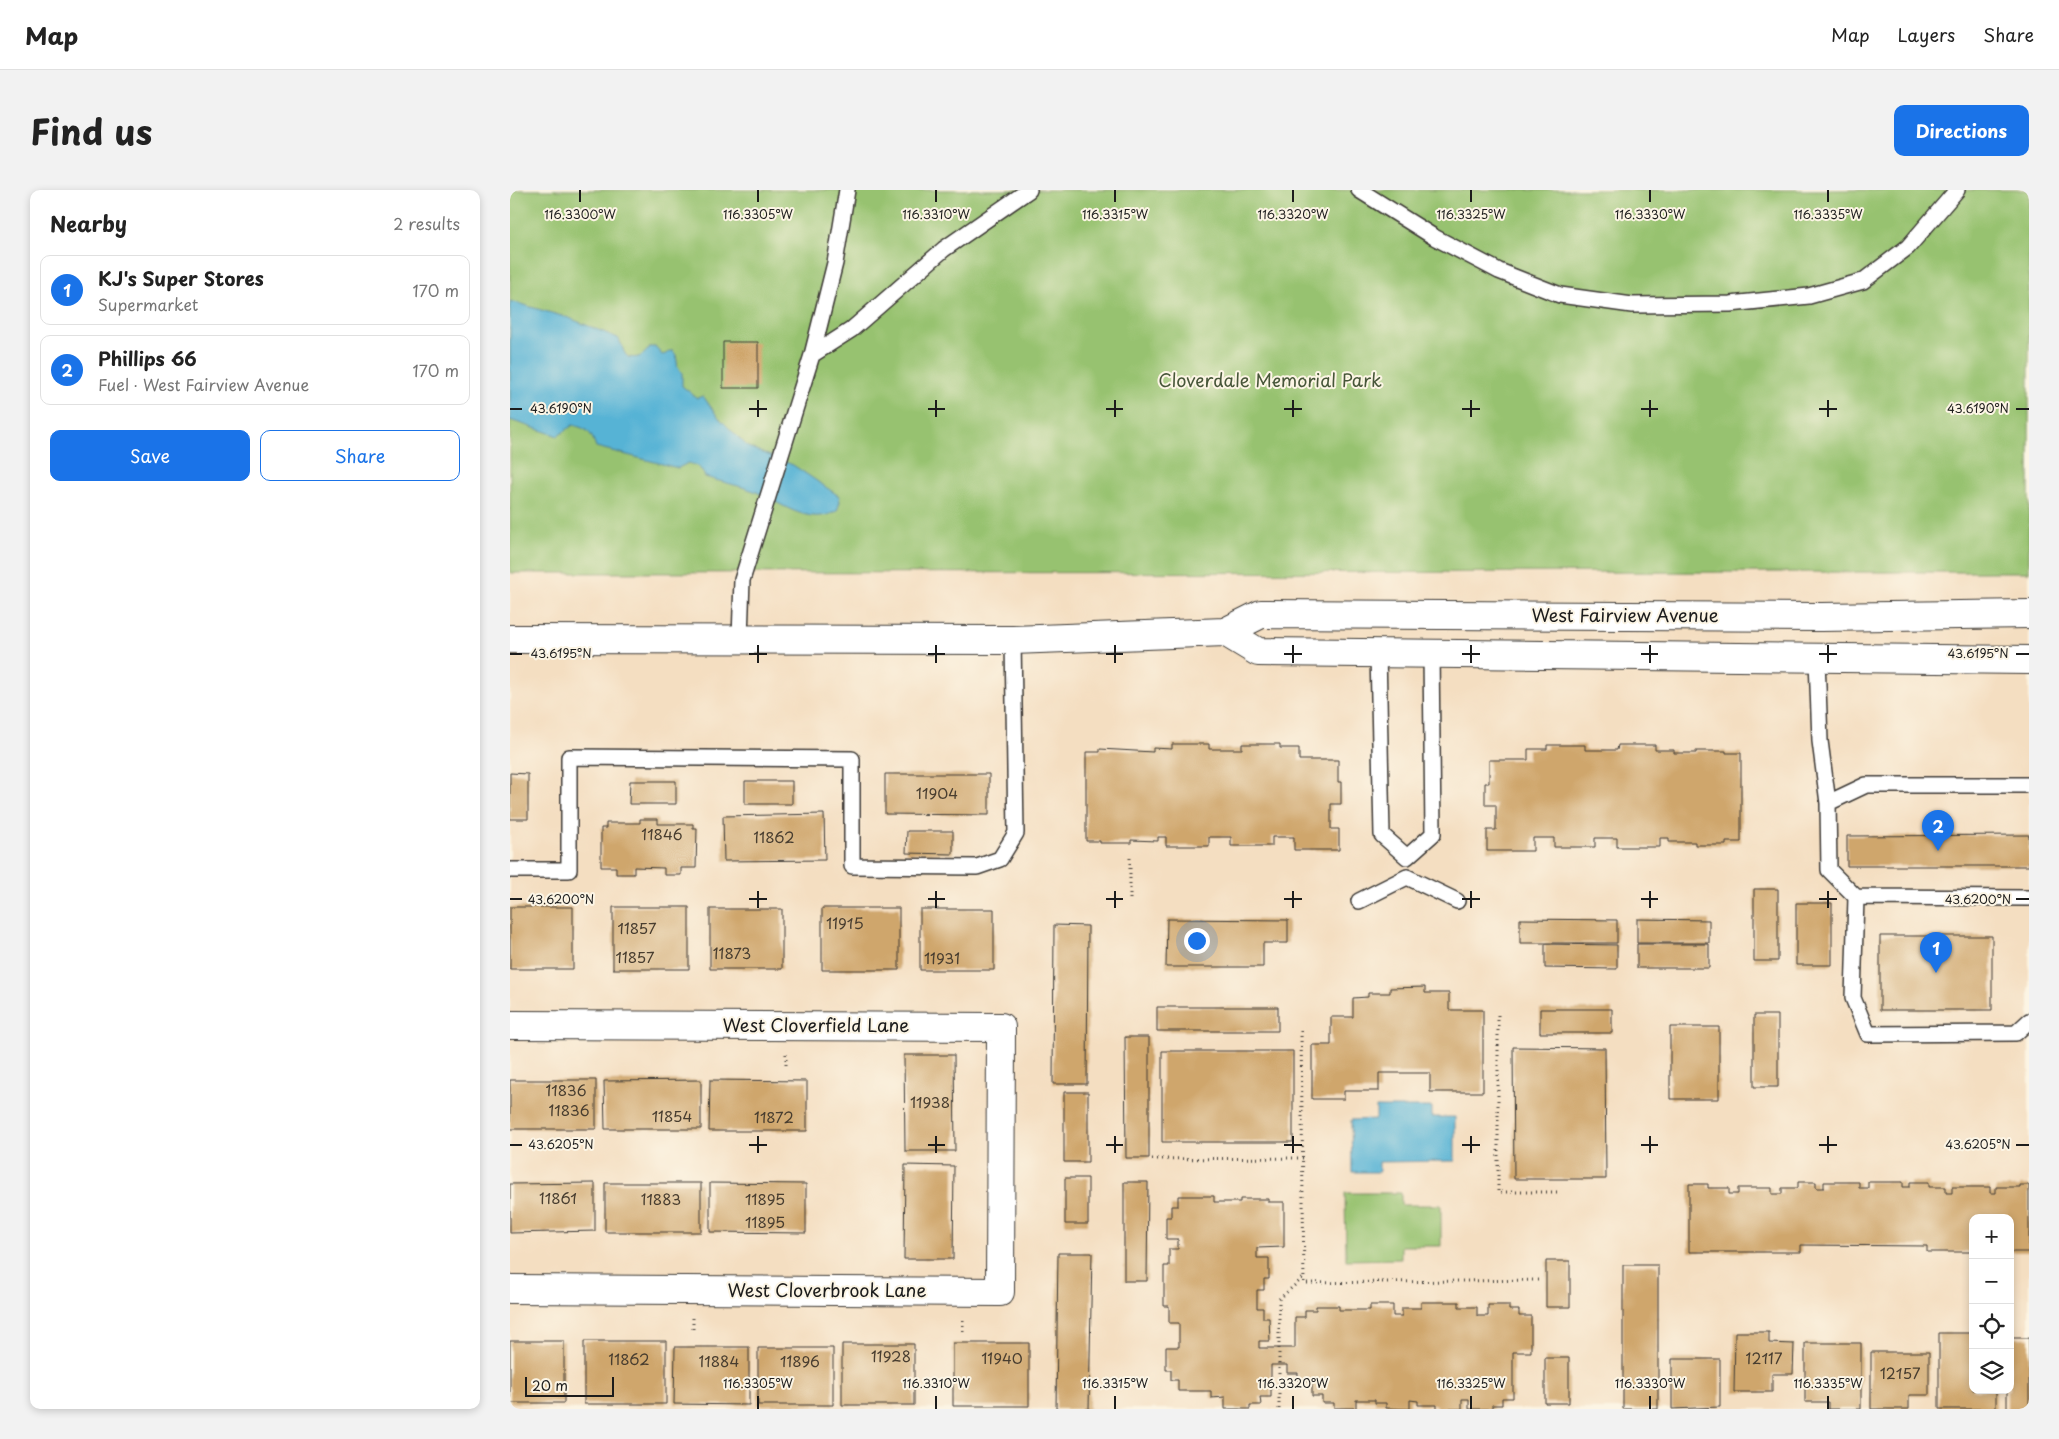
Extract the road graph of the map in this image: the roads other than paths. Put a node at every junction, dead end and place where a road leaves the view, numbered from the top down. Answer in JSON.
{"nodes":[{"id":1,"x":847,"y":190,"type":"edge"},
{"id":2,"x":1029,"y":190,"type":"edge"},
{"id":3,"x":1359,"y":190,"type":"edge"},
{"id":4,"x":1957,"y":190,"type":"edge"},
{"id":5,"x":812,"y":354,"type":"junction"},
{"id":6,"x":2029,"y":614,"type":"edge"},
{"id":7,"x":1224,"y":632,"type":"junction"},
{"id":8,"x":740,"y":638,"type":"junction"},
{"id":9,"x":510,"y":639,"type":"edge"},
{"id":10,"x":1013,"y":640,"type":"junction"},
{"id":11,"x":1378,"y":653,"type":"junction"},
{"id":12,"x":1431,"y":653,"type":"junction"},
{"id":13,"x":1817,"y":659,"type":"junction"},
{"id":14,"x":2029,"y":660,"type":"edge"},
{"id":15,"x":2029,"y":785,"type":"edge"},
{"id":16,"x":1828,"y":803,"type":"junction"},
{"id":17,"x":1407,"y":857,"type":"junction"},
{"id":18,"x":510,"y":870,"type":"edge"},
{"id":19,"x":1407,"y":877,"type":"junction"},
{"id":20,"x":1856,"y":897,"type":"junction"},
{"id":21,"x":2029,"y":898,"type":"edge"},
{"id":22,"x":1359,"y":901,"type":"dead end"},
{"id":23,"x":1457,"y":901,"type":"dead end"},
{"id":24,"x":2029,"y":1021,"type":"edge"},
{"id":25,"x":510,"y":1024,"type":"edge"},
{"id":26,"x":1001,"y":1147,"type":"joint"},
{"id":27,"x":510,"y":1290,"type":"edge"}],
"edges":[{"from":1,"to":5,"type":"lane"},
{"from":2,"to":5,"type":"lane"},
{"from":3,"to":4,"type":"lane"},
{"from":5,"to":8,"type":"lane"},
{"from":6,"to":7,"type":"main road","name":"West Fairview Avenue"},
{"from":7,"to":10,"type":"main road","name":"West Fairview Avenue"},
{"from":7,"to":11,"type":"main road"},
{"from":8,"to":9,"type":"main road","name":"West Fairview Avenue"},
{"from":8,"to":10,"type":"main road","name":"West Fairview Avenue"},
{"from":10,"to":18,"type":"lane"},
{"from":11,"to":12,"type":"main road"},
{"from":11,"to":17,"type":"lane"},
{"from":12,"to":13,"type":"main road"},
{"from":12,"to":17,"type":"lane"},
{"from":13,"to":14,"type":"main road"},
{"from":13,"to":16,"type":"lane"},
{"from":15,"to":16,"type":"lane"},
{"from":16,"to":20,"type":"lane"},
{"from":17,"to":19,"type":"lane"},
{"from":19,"to":22,"type":"lane"},
{"from":19,"to":23,"type":"lane"},
{"from":20,"to":21,"type":"lane"},
{"from":20,"to":24,"type":"lane"},
{"from":25,"to":26,"type":"main road","name":"West Cloverfield Lane"},
{"from":26,"to":27,"type":"main road","name":"West Cloverbrook Lane"}]}
